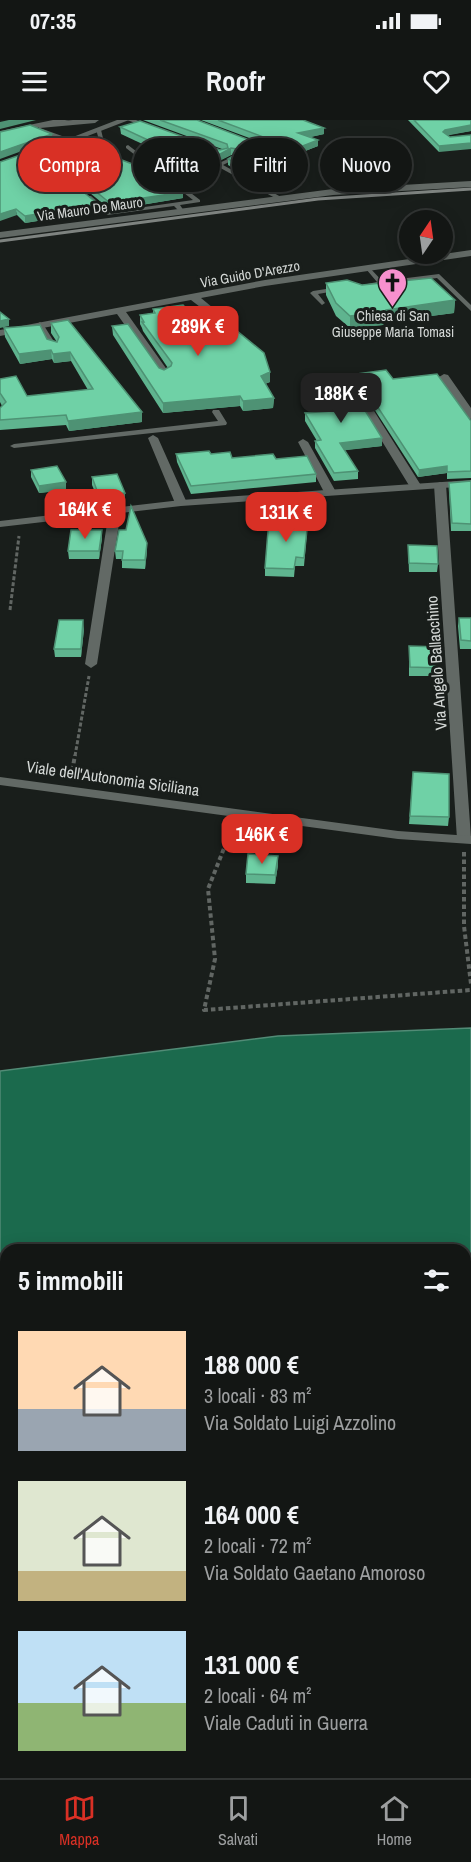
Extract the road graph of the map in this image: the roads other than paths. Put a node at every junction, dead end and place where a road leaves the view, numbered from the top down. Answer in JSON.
{"nodes":[{"id":1,"x":65,"y":120,"type":"edge"},
{"id":2,"x":95,"y":120,"type":"edge"},
{"id":3,"x":125,"y":120,"type":"edge"},
{"id":4,"x":130,"y":120,"type":"edge"},
{"id":5,"x":42,"y":126,"type":"junction"},
{"id":6,"x":24,"y":129,"type":"junction"},
{"id":7,"x":158,"y":129,"type":"edge"},
{"id":8,"x":98,"y":130,"type":"junction"},
{"id":9,"x":0,"y":134,"type":"edge"},
{"id":10,"x":59,"y":138,"type":"edge"},
{"id":11,"x":76,"y":138,"type":"edge"},
{"id":12,"x":101,"y":138,"type":"edge"},
{"id":13,"x":128,"y":147,"type":"dead end"},
{"id":14,"x":232,"y":159,"type":"edge"},
{"id":15,"x":232,"y":173,"type":"edge"},
{"id":16,"x":471,"y":184,"type":"edge"},
{"id":17,"x":82,"y":192,"type":"edge"},
{"id":18,"x":268,"y":192,"type":"edge"},
{"id":19,"x":279,"y":198,"type":"junction"},
{"id":20,"x":178,"y":208,"type":"junction"},
{"id":21,"x":0,"y":235,"type":"edge"},
{"id":22,"x":471,"y":253,"type":"edge"},
{"id":23,"x":369,"y":269,"type":"junction"},
{"id":24,"x":382,"y":284,"type":"junction"},
{"id":25,"x":359,"y":287,"type":"edge"},
{"id":26,"x":347,"y":288,"type":"edge"},
{"id":27,"x":194,"y":297,"type":"junction"},
{"id":28,"x":322,"y":303,"type":"dead end"},
{"id":29,"x":471,"y":309,"type":"edge"},
{"id":30,"x":119,"y":310,"type":"junction"},
{"id":31,"x":40,"y":324,"type":"junction"},
{"id":32,"x":0,"y":333,"type":"edge"},
{"id":33,"x":239,"y":334,"type":"edge"},
{"id":34,"x":54,"y":348,"type":"edge"},
{"id":35,"x":165,"y":374,"type":"edge"},
{"id":36,"x":444,"y":377,"type":"dead end"},
{"id":37,"x":352,"y":384,"type":"edge"},
{"id":38,"x":216,"y":412,"type":"edge"},
{"id":39,"x":471,"y":416,"type":"edge"},
{"id":40,"x":152,"y":435,"type":"junction"},
{"id":41,"x":303,"y":442,"type":"dead end"},
{"id":42,"x":14,"y":446,"type":"dead end"},
{"id":43,"x":471,"y":483,"type":"edge"},
{"id":44,"x":440,"y":485,"type":"junction"},
{"id":45,"x":416,"y":487,"type":"junction"},
{"id":46,"x":330,"y":492,"type":"junction"},
{"id":47,"x":181,"y":503,"type":"junction"},
{"id":48,"x":114,"y":511,"type":"junction"},
{"id":49,"x":0,"y":524,"type":"edge"},
{"id":50,"x":91,"y":664,"type":"road end"},
{"id":51,"x":0,"y":781,"type":"edge"},
{"id":52,"x":468,"y":839,"type":"edge"}],
"edges":[{"from":1,"to":5,"type":"street"},
{"from":2,"to":5,"type":"street"},
{"from":3,"to":8,"type":"street"},
{"from":4,"to":7,"type":"lane"},
{"from":5,"to":6,"type":"street"},
{"from":6,"to":9,"type":"street"},
{"from":6,"to":10,"type":"street"},
{"from":8,"to":11,"type":"street"},
{"from":8,"to":12,"type":"lane"},
{"from":13,"to":20,"type":"lane"},
{"from":14,"to":15,"type":"lane"},
{"from":16,"to":19,"type":"street","name":"Via Mauro De Mauro"},
{"from":17,"to":20,"type":"lane"},
{"from":18,"to":19,"type":"lane"},
{"from":19,"to":20,"type":"street","name":"Via Mauro De Mauro"},
{"from":20,"to":21,"type":"street","name":"Via Mauro De Mauro"},
{"from":22,"to":23,"type":"street","name":"Via Guido D'Arezzo"},
{"from":23,"to":24,"type":"lane"},
{"from":23,"to":27,"type":"street","name":"Via Guido D'Arezzo"},
{"from":24,"to":25,"type":"lane"},
{"from":24,"to":29,"type":"lane"},
{"from":26,"to":28,"type":"lane"},
{"from":27,"to":30,"type":"street","name":"Via Guido D'Arezzo"},
{"from":27,"to":33,"type":"street"},
{"from":30,"to":31,"type":"street","name":"Via Guido D'Arezzo"},
{"from":30,"to":35,"type":"street"},
{"from":31,"to":32,"type":"street","name":"Via Guido D'Arezzo"},
{"from":31,"to":34,"type":"lane"},
{"from":36,"to":39,"type":"street"},
{"from":37,"to":45,"type":"street"},
{"from":38,"to":40,"type":"lane"},
{"from":40,"to":42,"type":"lane"},
{"from":40,"to":47,"type":"street"},
{"from":41,"to":46,"type":"street"},
{"from":43,"to":44,"type":"street"},
{"from":44,"to":45,"type":"street"},
{"from":44,"to":52,"type":"street","name":"Via Angelo Ballacchino"},
{"from":45,"to":46,"type":"street"},
{"from":46,"to":47,"type":"street"},
{"from":47,"to":48,"type":"street"},
{"from":48,"to":49,"type":"street"},
{"from":48,"to":50,"type":"street"},
{"from":51,"to":52,"type":"street","name":"Viale dell'Autonomia Siciliana"}]}
